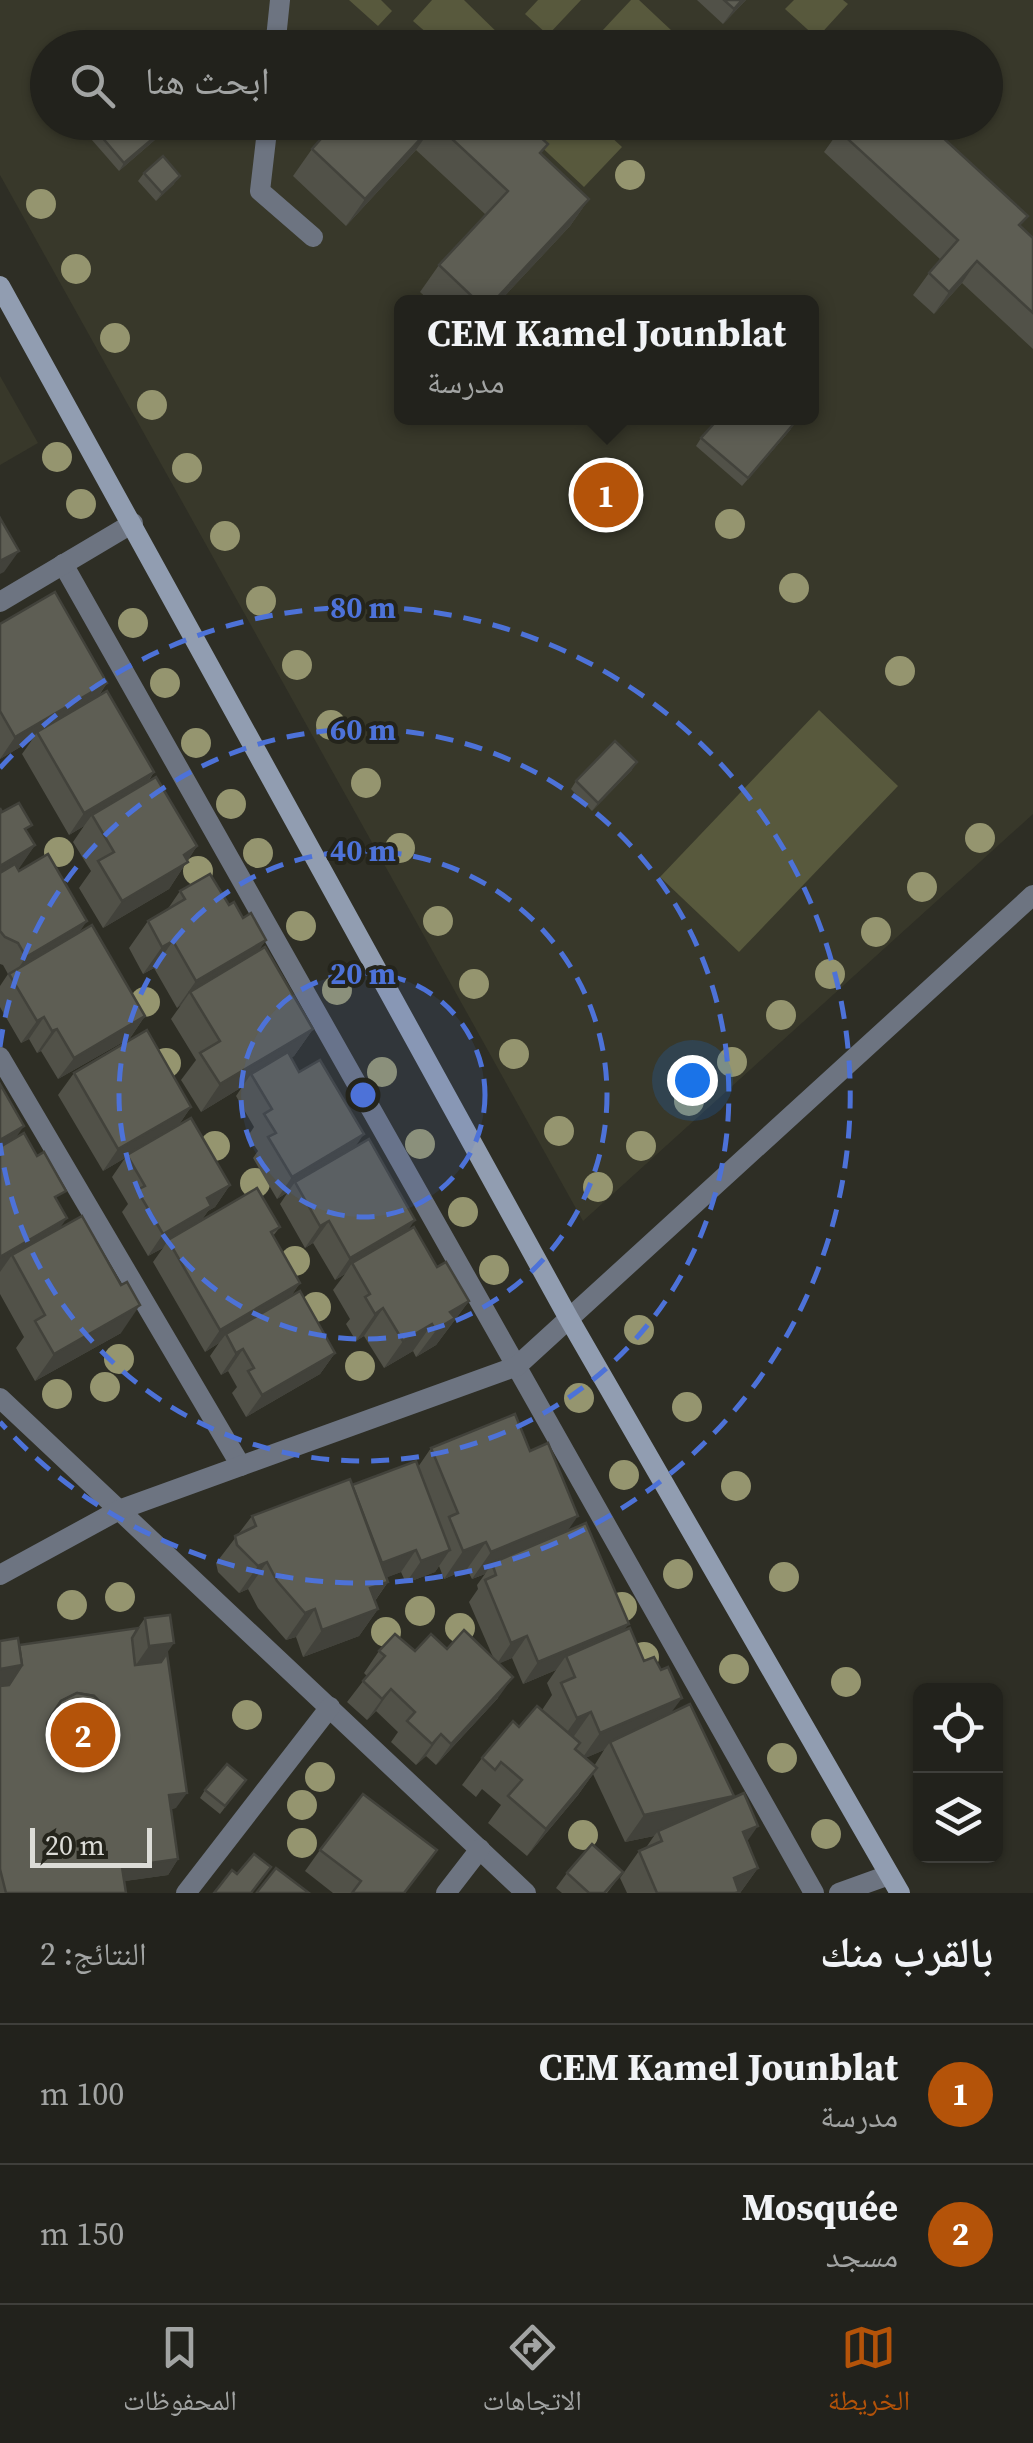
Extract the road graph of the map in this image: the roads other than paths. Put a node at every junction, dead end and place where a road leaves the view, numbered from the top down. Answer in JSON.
{"nodes":[{"id":1,"x":280,"y":0,"type":"edge"},
{"id":2,"x":277,"y":30,"type":"edge"},
{"id":3,"x":266,"y":140,"type":"edge"},
{"id":4,"x":313,"y":237,"type":"dead end"},
{"id":5,"x":0,"y":286,"type":"edge"},
{"id":6,"x":133,"y":523,"type":"junction"},
{"id":7,"x":63,"y":564,"type":"junction"},
{"id":8,"x":0,"y":602,"type":"edge"},
{"id":9,"x":1033,"y":895,"type":"edge"},
{"id":10,"x":0,"y":1057,"type":"edge"},
{"id":11,"x":568,"y":1317,"type":"junction"},
{"id":12,"x":517,"y":1366,"type":"junction"},
{"id":13,"x":0,"y":1398,"type":"edge"},
{"id":14,"x":241,"y":1466,"type":"junction"},
{"id":15,"x":119,"y":1510,"type":"junction"},
{"id":16,"x":0,"y":1575,"type":"edge"},
{"id":17,"x":330,"y":1707,"type":"junction"},
{"id":18,"x":480,"y":1849,"type":"junction"},
{"id":19,"x":895,"y":1884,"type":"edge"},
{"id":20,"x":186,"y":1893,"type":"edge"},
{"id":21,"x":446,"y":1893,"type":"edge"},
{"id":22,"x":526,"y":1893,"type":"edge"},
{"id":23,"x":814,"y":1893,"type":"edge"},
{"id":24,"x":839,"y":1893,"type":"edge"}],
"edges":[{"from":1,"to":2,"type":"street"},
{"from":3,"to":4,"type":"street"},
{"from":5,"to":6,"type":"main road"},
{"from":6,"to":7,"type":"street"},
{"from":6,"to":11,"type":"main road"},
{"from":7,"to":8,"type":"street"},
{"from":7,"to":12,"type":"street"},
{"from":9,"to":11,"type":"street"},
{"from":10,"to":14,"type":"street"},
{"from":11,"to":12,"type":"street"},
{"from":11,"to":19,"type":"main road"},
{"from":12,"to":14,"type":"street"},
{"from":12,"to":23,"type":"street"},
{"from":13,"to":15,"type":"street"},
{"from":14,"to":15,"type":"street"},
{"from":15,"to":16,"type":"street"},
{"from":15,"to":17,"type":"street"},
{"from":17,"to":18,"type":"street"},
{"from":17,"to":20,"type":"street"},
{"from":18,"to":21,"type":"street"},
{"from":18,"to":22,"type":"street"},
{"from":19,"to":24,"type":"street"}]}
